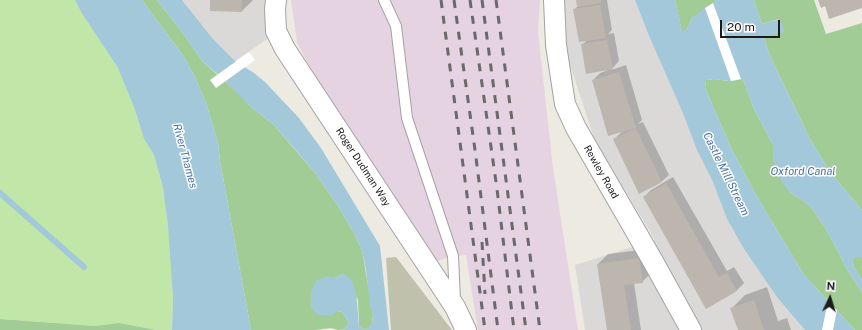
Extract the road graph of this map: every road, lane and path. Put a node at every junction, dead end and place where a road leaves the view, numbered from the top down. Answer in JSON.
{"nodes":[{"id":1,"x":276,"y":0,"type":"edge"},
{"id":2,"x":384,"y":0,"type":"edge"},
{"id":3,"x":554,"y":0,"type":"edge"},
{"id":4,"x":455,"y":307,"type":"junction"},
{"id":5,"x":466,"y":330,"type":"edge"},
{"id":6,"x":691,"y":330,"type":"edge"}],
"edges":[{"from":1,"to":4,"type":"street","name":"Roger Dudman Way"},
{"from":2,"to":4,"type":"lane"},
{"from":3,"to":6,"type":"street","name":"Rewley Road"},
{"from":4,"to":5,"type":"street","name":"Roger Dudman Way"}]}
